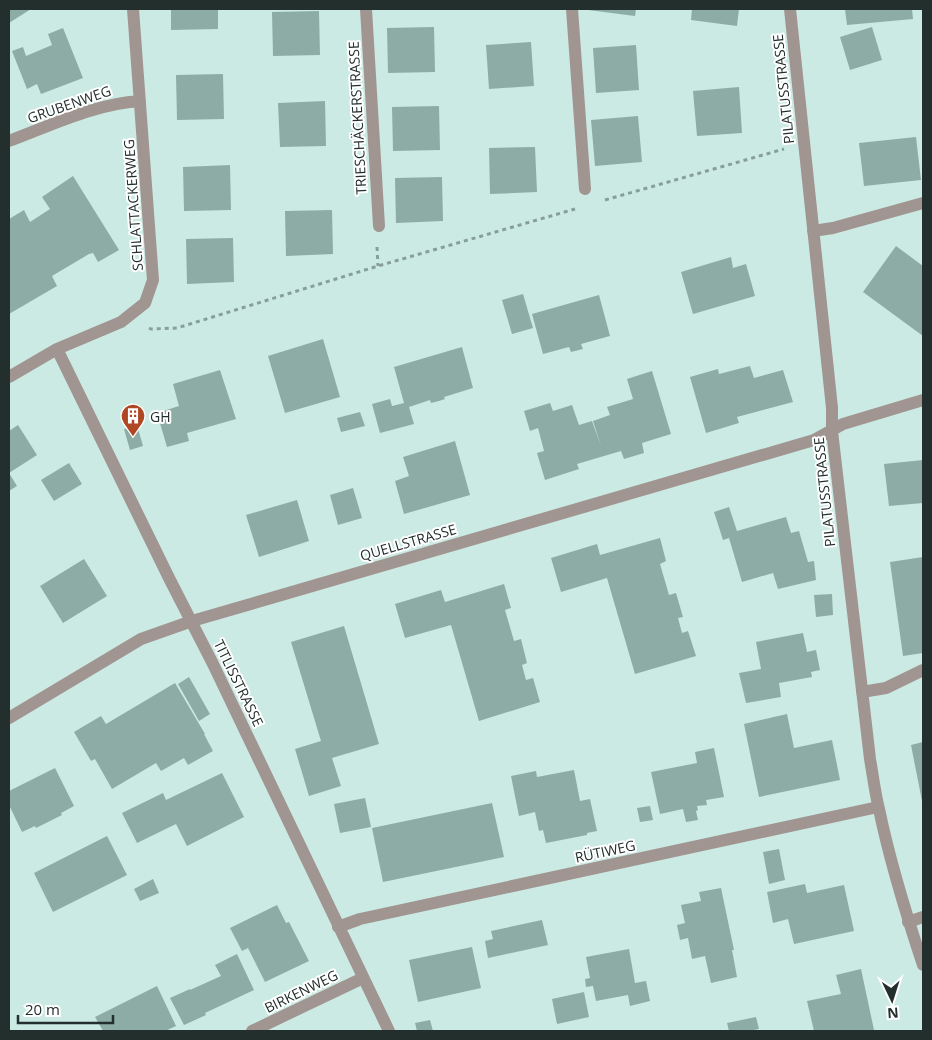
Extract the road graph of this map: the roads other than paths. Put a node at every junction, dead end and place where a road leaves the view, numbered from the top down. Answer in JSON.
{"nodes":[{"id":1,"x":133,"y":9,"type":"edge"},
{"id":2,"x":366,"y":9,"type":"edge"},
{"id":3,"x":572,"y":9,"type":"edge"},
{"id":4,"x":790,"y":9,"type":"edge"},
{"id":5,"x":140,"y":101,"type":"junction"},
{"id":6,"x":9,"y":141,"type":"edge"},
{"id":7,"x":585,"y":189,"type":"dead end"},
{"id":8,"x":923,"y":203,"type":"edge"},
{"id":9,"x":379,"y":226,"type":"dead end"},
{"id":10,"x":813,"y":231,"type":"junction"},
{"id":11,"x":57,"y":349,"type":"junction"},
{"id":12,"x":9,"y":377,"type":"edge"},
{"id":13,"x":923,"y":400,"type":"edge"},
{"id":14,"x":832,"y":431,"type":"junction"},
{"id":15,"x":192,"y":621,"type":"junction"},
{"id":16,"x":923,"y":670,"type":"edge"},
{"id":17,"x":862,"y":692,"type":"junction"},
{"id":18,"x":9,"y":718,"type":"edge"},
{"id":19,"x":878,"y":807,"type":"junction"},
{"id":20,"x":923,"y":917,"type":"edge"},
{"id":21,"x":908,"y":922,"type":"junction"},
{"id":22,"x":338,"y":926,"type":"junction"},
{"id":23,"x":923,"y":965,"type":"edge"},
{"id":24,"x":363,"y":978,"type":"junction"},
{"id":25,"x":252,"y":1031,"type":"edge"},
{"id":26,"x":389,"y":1031,"type":"edge"}],
"edges":[{"from":1,"to":5,"type":"street","name":"SCHLATTACKERWEG"},
{"from":2,"to":9,"type":"street","name":"TRIESCHÄCKERSTRASSE"},
{"from":3,"to":7,"type":"street"},
{"from":4,"to":10,"type":"street","name":"PILATUSSTRASSE"},
{"from":5,"to":6,"type":"street","name":"GRUBENWEG"},
{"from":5,"to":11,"type":"street","name":"SCHLATTACKERWEG"},
{"from":8,"to":10,"type":"street"},
{"from":10,"to":14,"type":"street","name":"PILATUSSTRASSE"},
{"from":11,"to":12,"type":"street","name":"SCHLATTACKERWEG"},
{"from":11,"to":15,"type":"street","name":"TITLISSTRASSE"},
{"from":13,"to":14,"type":"street","name":"QUELLSTRASSE"},
{"from":14,"to":15,"type":"street","name":"QUELLSTRASSE"},
{"from":14,"to":17,"type":"street","name":"PILATUSSTRASSE"},
{"from":15,"to":18,"type":"street","name":"QUELLSTRASSE"},
{"from":15,"to":22,"type":"street","name":"TITLISSTRASSE"},
{"from":16,"to":17,"type":"street"},
{"from":17,"to":19,"type":"street","name":"PILATUSSTRASSE"},
{"from":19,"to":21,"type":"street","name":"PILATUSSTRASSE"},
{"from":19,"to":22,"type":"street","name":"RÜTIWEG"},
{"from":20,"to":21,"type":"street"},
{"from":21,"to":23,"type":"street","name":"PILATUSSTRASSE"},
{"from":22,"to":24,"type":"street","name":"TITLISSTRASSE"},
{"from":24,"to":25,"type":"street","name":"BIRKENWEG"},
{"from":24,"to":26,"type":"street","name":"TITLISSTRASSE"}]}
